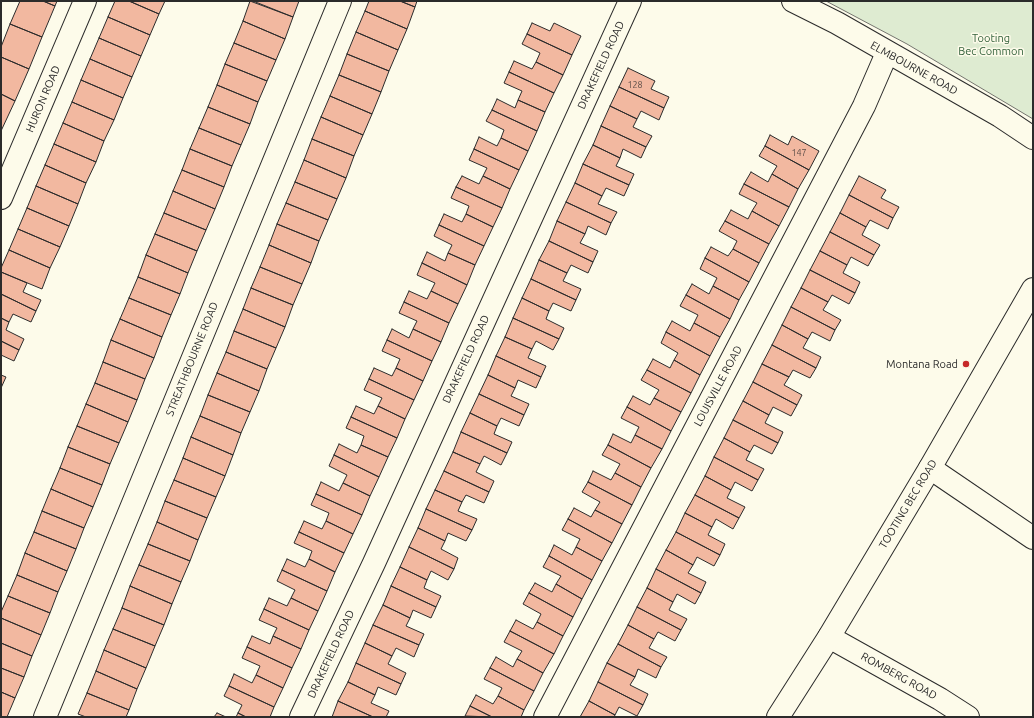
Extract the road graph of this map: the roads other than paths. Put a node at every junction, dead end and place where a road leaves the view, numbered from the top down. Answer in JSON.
{"nodes":[{"id":1,"x":85,"y":1,"type":"edge"},
{"id":2,"x":340,"y":1,"type":"edge"},
{"id":3,"x":630,"y":1,"type":"edge"},
{"id":4,"x":793,"y":1,"type":"edge"},
{"id":5,"x":887,"y":53,"type":"junction"},
{"id":6,"x":1033,"y":138,"type":"edge"},
{"id":7,"x":1,"y":198,"type":"edge"},
{"id":8,"x":1031,"y":296,"type":"edge"},
{"id":9,"x":930,"y":468,"type":"junction"},
{"id":10,"x":1033,"y":538,"type":"edge"},
{"id":11,"x":829,"y":637,"type":"junction"},
{"id":12,"x":45,"y":717,"type":"edge"},
{"id":13,"x":301,"y":717,"type":"edge"},
{"id":14,"x":544,"y":717,"type":"edge"},
{"id":15,"x":778,"y":717,"type":"edge"},
{"id":16,"x":968,"y":717,"type":"edge"}],
"edges":[{"from":1,"to":7,"type":"main road","name":"HURON ROAD"},
{"from":2,"to":12,"type":"main road","name":"STREATHBOURNE ROAD"},
{"from":3,"to":13,"type":"main road","name":"DRAKEFIELD ROAD"},
{"from":4,"to":5,"type":"main road","name":"ELMBOURNE ROAD"},
{"from":5,"to":6,"type":"main road","name":"ELMBOURNE ROAD"},
{"from":5,"to":14,"type":"main road","name":"LOUISVILLE ROAD"},
{"from":8,"to":9,"type":"main road","name":"TOOTING BEC ROAD"},
{"from":9,"to":10,"type":"main road"},
{"from":9,"to":11,"type":"main road","name":"TOOTING BEC ROAD"},
{"from":11,"to":15,"type":"main road","name":"TOOTING BEC ROAD"},
{"from":11,"to":16,"type":"main road","name":"ROMBERG ROAD"}]}
